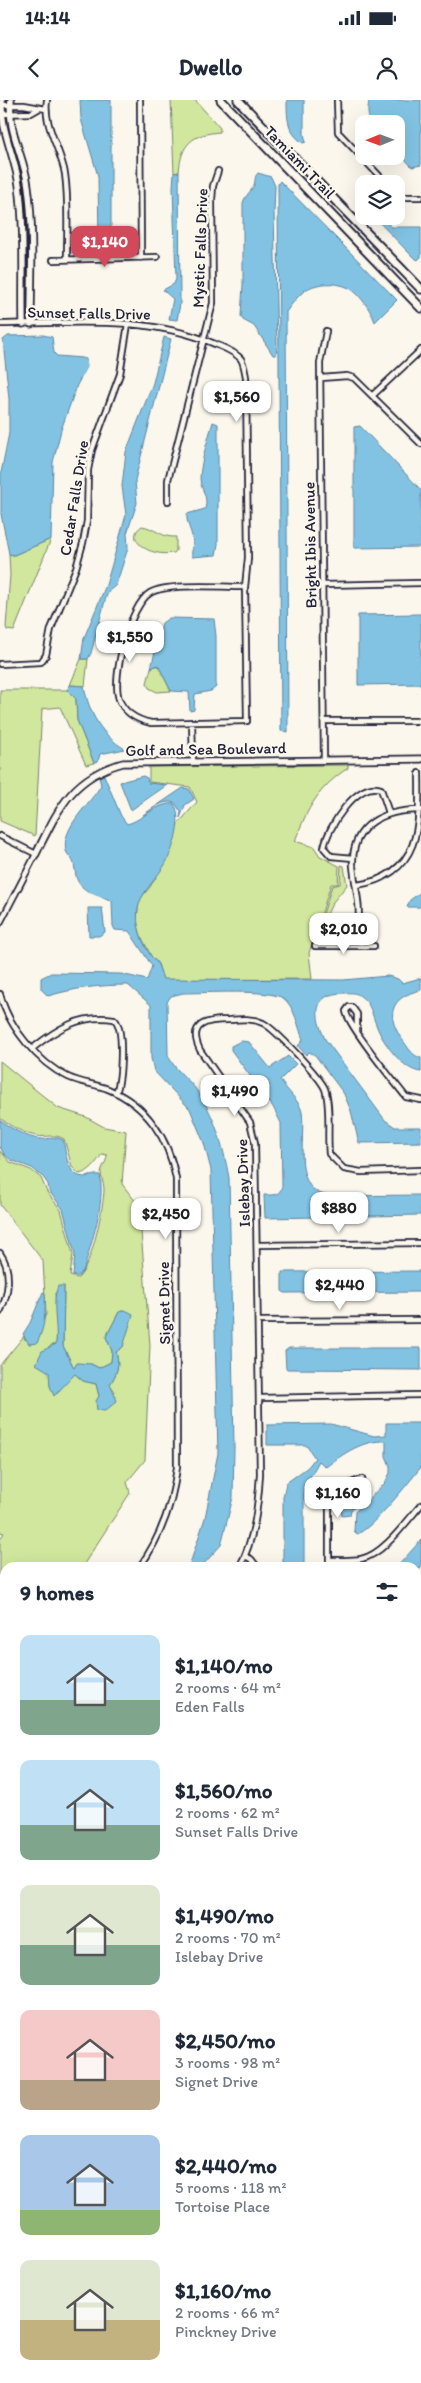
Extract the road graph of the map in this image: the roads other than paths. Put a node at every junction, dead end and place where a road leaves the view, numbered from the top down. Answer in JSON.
{"nodes":[{"id":1,"x":47,"y":100,"type":"edge"},
{"id":2,"x":140,"y":100,"type":"edge"},
{"id":3,"x":221,"y":100,"type":"edge"},
{"id":4,"x":238,"y":100,"type":"edge"},
{"id":5,"x":337,"y":100,"type":"edge"},
{"id":6,"x":11,"y":103,"type":"edge"},
{"id":7,"x":1,"y":104,"type":"edge"},
{"id":8,"x":38,"y":109,"type":"junction"},
{"id":9,"x":46,"y":109,"type":"junction"},
{"id":10,"x":0,"y":114,"type":"edge"},
{"id":11,"x":10,"y":114,"type":"junction"},
{"id":12,"x":218,"y":171,"type":"dead end"},
{"id":13,"x":379,"y":175,"type":"edge"},
{"id":14,"x":405,"y":197,"type":"edge"},
{"id":15,"x":421,"y":197,"type":"edge"},
{"id":16,"x":387,"y":255,"type":"junction"},
{"id":17,"x":141,"y":258,"type":"junction"},
{"id":18,"x":157,"y":258,"type":"dead end"},
{"id":19,"x":67,"y":259,"type":"junction"},
{"id":20,"x":52,"y":260,"type":"dead end"},
{"id":21,"x":379,"y":264,"type":"junction"},
{"id":22,"x":421,"y":289,"type":"edge"},
{"id":23,"x":421,"y":308,"type":"edge"},
{"id":24,"x":0,"y":324,"type":"edge"},
{"id":25,"x":22,"y":324,"type":"junction"},
{"id":26,"x":31,"y":324,"type":"junction"},
{"id":27,"x":128,"y":324,"type":"junction"},
{"id":28,"x":326,"y":331,"type":"dead end"},
{"id":29,"x":205,"y":339,"type":"junction"},
{"id":30,"x":421,"y":350,"type":"edge"},
{"id":31,"x":321,"y":378,"type":"junction"},
{"id":32,"x":373,"y":395,"type":"junction"},
{"id":33,"x":421,"y":444,"type":"edge"},
{"id":34,"x":168,"y":501,"type":"dead end"},
{"id":35,"x":421,"y":584,"type":"edge"},
{"id":36,"x":323,"y":585,"type":"junction"},
{"id":37,"x":245,"y":587,"type":"junction"},
{"id":38,"x":0,"y":664,"type":"edge"},
{"id":39,"x":324,"y":721,"type":"junction"},
{"id":40,"x":421,"y":721,"type":"edge"},
{"id":41,"x":192,"y":722,"type":"junction"},
{"id":42,"x":421,"y":758,"type":"edge"},
{"id":43,"x":324,"y":760,"type":"junction"},
{"id":44,"x":391,"y":760,"type":"junction"},
{"id":45,"x":193,"y":761,"type":"junction"},
{"id":46,"x":421,"y":763,"type":"edge"},
{"id":47,"x":419,"y":773,"type":"dead end"},
{"id":48,"x":420,"y":810,"type":"edge"},
{"id":49,"x":390,"y":813,"type":"junction"},
{"id":50,"x":0,"y":836,"type":"edge"},
{"id":51,"x":36,"y":854,"type":"junction"},
{"id":52,"x":353,"y":858,"type":"junction"},
{"id":53,"x":357,"y":885,"type":"junction"},
{"id":54,"x":0,"y":922,"type":"edge"},
{"id":55,"x":358,"y":927,"type":"junction"},
{"id":56,"x":315,"y":946,"type":"dead end"},
{"id":57,"x":346,"y":946,"type":"junction"},
{"id":58,"x":361,"y":946,"type":"junction"},
{"id":59,"x":374,"y":946,"type":"dead end"},
{"id":60,"x":0,"y":994,"type":"edge"},
{"id":61,"x":357,"y":1031,"type":"junction"},
{"id":62,"x":33,"y":1048,"type":"junction"},
{"id":63,"x":116,"y":1093,"type":"junction"},
{"id":64,"x":421,"y":1100,"type":"edge"},
{"id":65,"x":421,"y":1170,"type":"edge"},
{"id":66,"x":421,"y":1243,"type":"edge"},
{"id":67,"x":258,"y":1245,"type":"junction"},
{"id":68,"x":0,"y":1253,"type":"edge"},
{"id":69,"x":0,"y":1312,"type":"edge"},
{"id":70,"x":421,"y":1320,"type":"edge"},
{"id":71,"x":259,"y":1321,"type":"junction"},
{"id":72,"x":421,"y":1395,"type":"edge"},
{"id":73,"x":260,"y":1398,"type":"junction"},
{"id":74,"x":362,"y":1479,"type":"dead end"},
{"id":75,"x":421,"y":1505,"type":"edge"},
{"id":76,"x":245,"y":1556,"type":"junction"},
{"id":77,"x":329,"y":1560,"type":"joint"},
{"id":78,"x":143,"y":1562,"type":"edge"},
{"id":79,"x":242,"y":1562,"type":"edge"},
{"id":80,"x":253,"y":1562,"type":"edge"}],
"edges":[{"from":1,"to":9,"type":"street"},
{"from":2,"to":17,"type":"street"},
{"from":3,"to":21,"type":"main road","name":"Tamiami Trail"},
{"from":4,"to":16,"type":"main road","name":"Tamiami Trail"},
{"from":5,"to":13,"type":"street"},
{"from":6,"to":7,"type":"street"},
{"from":6,"to":8,"type":"street"},
{"from":6,"to":11,"type":"street"},
{"from":7,"to":10,"type":"street"},
{"from":8,"to":9,"type":"street"},
{"from":8,"to":11,"type":"street"},
{"from":9,"to":19,"type":"street"},
{"from":10,"to":11,"type":"street"},
{"from":10,"to":25,"type":"street"},
{"from":11,"to":26,"type":"street"},
{"from":12,"to":29,"type":"street","name":"Mystic Falls Drive"},
{"from":14,"to":15,"type":"street"},
{"from":16,"to":21,"type":"main road"},
{"from":16,"to":22,"type":"main road","name":"Tamiami Trail"},
{"from":17,"to":18,"type":"street"},
{"from":17,"to":19,"type":"street"},
{"from":19,"to":20,"type":"street"},
{"from":21,"to":23,"type":"main road","name":"Tamiami Trail"},
{"from":24,"to":25,"type":"street","name":"Sunset Falls Drive"},
{"from":25,"to":26,"type":"street","name":"Sunset Falls Drive"},
{"from":26,"to":27,"type":"street","name":"Sunset Falls Drive"},
{"from":27,"to":29,"type":"street","name":"Sunset Falls Drive"},
{"from":27,"to":38,"type":"street","name":"Cedar Falls Drive"},
{"from":28,"to":31,"type":"street","name":"Bright Ibis Avenue"},
{"from":29,"to":34,"type":"street","name":"Mystic Falls Drive"},
{"from":29,"to":37,"type":"street","name":"Sunset Falls Drive"},
{"from":30,"to":32,"type":"street"},
{"from":31,"to":32,"type":"street"},
{"from":31,"to":36,"type":"street","name":"Bright Ibis Avenue"},
{"from":32,"to":33,"type":"street"},
{"from":35,"to":36,"type":"street"},
{"from":36,"to":39,"type":"street","name":"Bright Ibis Avenue"},
{"from":37,"to":41,"type":"street","name":"Sunset Falls Drive"},
{"from":37,"to":41,"type":"street","name":"Sunset Falls Drive"},
{"from":39,"to":40,"type":"street"},
{"from":39,"to":43,"type":"street","name":"Bright Ibis Avenue"},
{"from":41,"to":45,"type":"street"},
{"from":42,"to":44,"type":"street","name":"Golf and Sea Boulevard"},
{"from":43,"to":44,"type":"street","name":"Golf and Sea Boulevard"},
{"from":43,"to":45,"type":"street","name":"Golf and Sea Boulevard"},
{"from":44,"to":46,"type":"street","name":"Golf and Sea Boulevard"},
{"from":45,"to":51,"type":"street","name":"Golf and Sea Boulevard"},
{"from":47,"to":48,"type":"street"},
{"from":48,"to":49,"type":"street"},
{"from":48,"to":53,"type":"street"},
{"from":49,"to":52,"type":"street"},
{"from":49,"to":52,"type":"street"},
{"from":50,"to":51,"type":"street"},
{"from":51,"to":54,"type":"street"},
{"from":52,"to":53,"type":"street"},
{"from":53,"to":55,"type":"street"},
{"from":55,"to":57,"type":"street"},
{"from":55,"to":58,"type":"street"},
{"from":56,"to":57,"type":"street"},
{"from":57,"to":58,"type":"street"},
{"from":58,"to":59,"type":"street"},
{"from":60,"to":62,"type":"street","name":"Signet Drive"},
{"from":61,"to":61,"type":"street"},
{"from":61,"to":64,"type":"street"},
{"from":62,"to":63,"type":"street","name":"Signet Drive"},
{"from":62,"to":63,"type":"street"},
{"from":63,"to":78,"type":"street","name":"Signet Drive"},
{"from":65,"to":67,"type":"street","name":"Islebay Drive"},
{"from":66,"to":67,"type":"street"},
{"from":67,"to":71,"type":"street","name":"Islebay Drive"},
{"from":68,"to":69,"type":"street"},
{"from":70,"to":71,"type":"street"},
{"from":71,"to":73,"type":"street","name":"Islebay Drive"},
{"from":72,"to":73,"type":"street"},
{"from":73,"to":76,"type":"street","name":"Islebay Drive"},
{"from":74,"to":77,"type":"street"},
{"from":75,"to":77,"type":"street"},
{"from":76,"to":79,"type":"street","name":"Islebay Drive"},
{"from":76,"to":80,"type":"street"}]}
